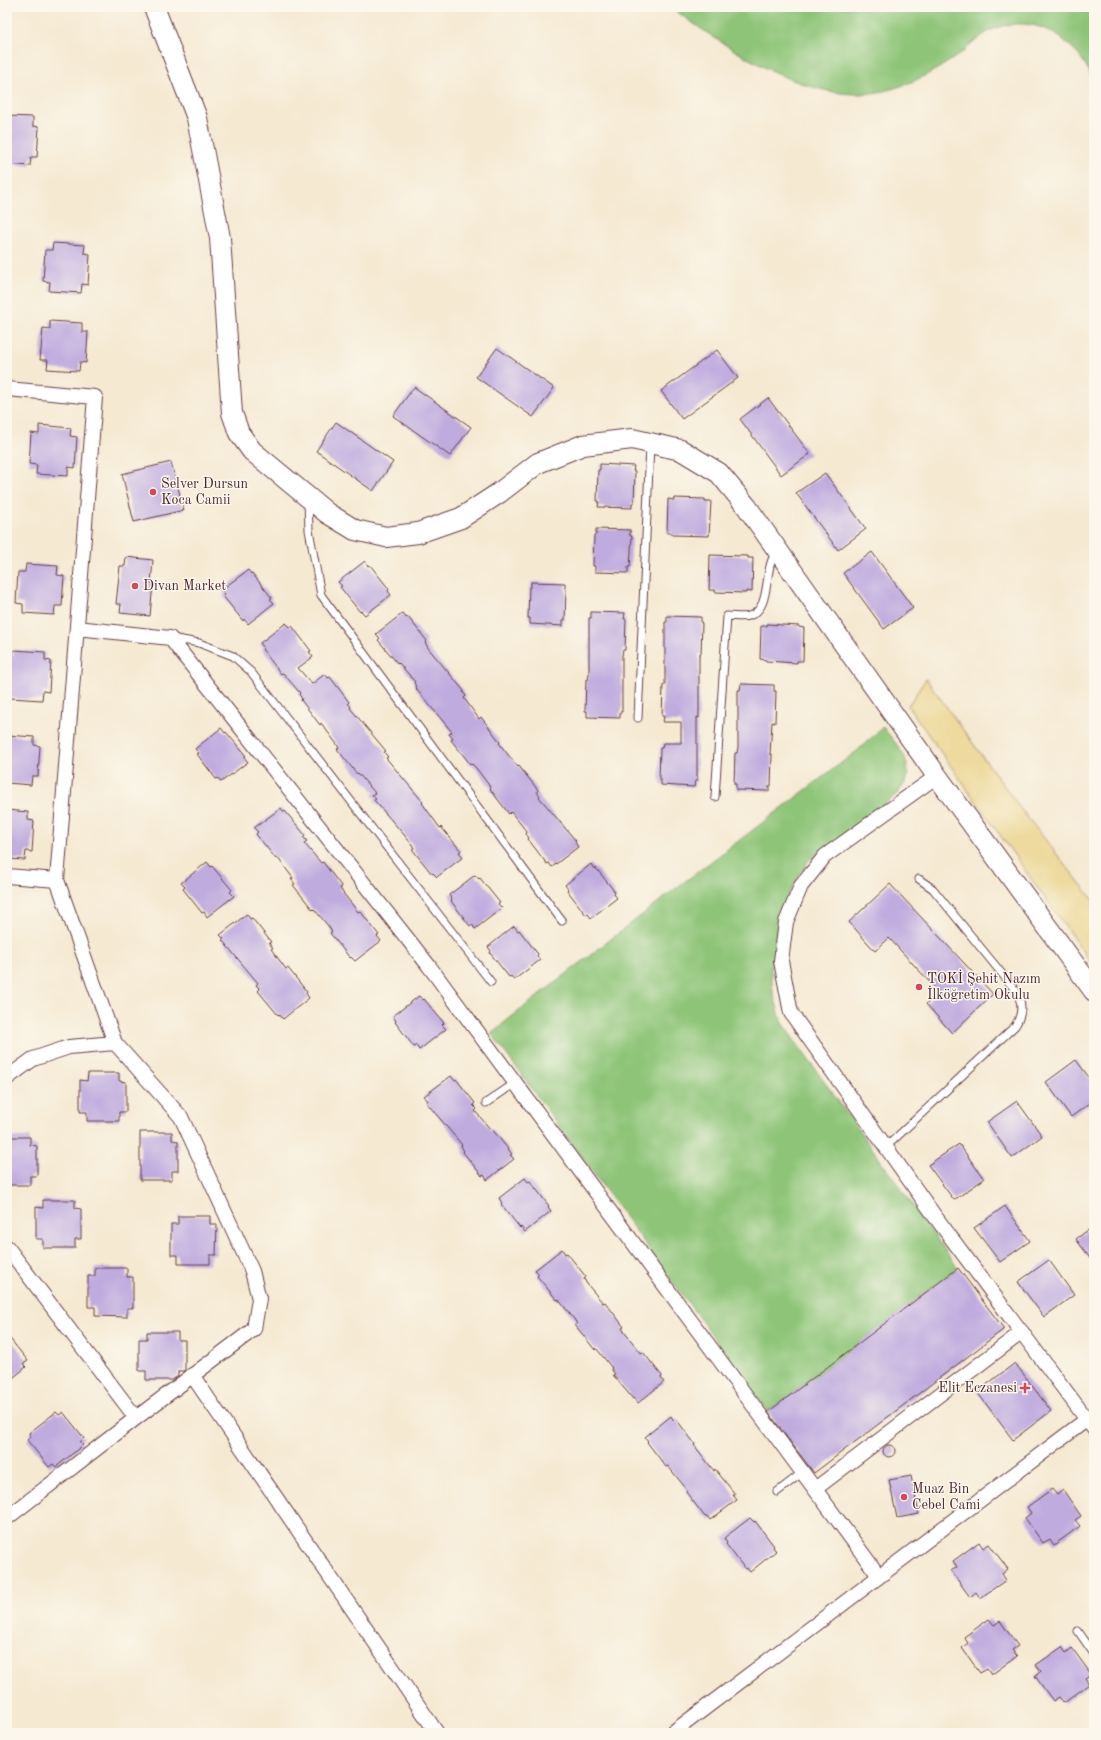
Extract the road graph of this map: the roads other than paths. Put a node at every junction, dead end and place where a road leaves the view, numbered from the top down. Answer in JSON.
{"nodes":[{"id":1,"x":154,"y":7,"type":"edge"},
{"id":2,"x":7,"y":389,"type":"edge"},
{"id":3,"x":650,"y":442,"type":"junction"},
{"id":4,"x":308,"y":497,"type":"junction"},
{"id":5,"x":778,"y":550,"type":"junction"},
{"id":6,"x":77,"y":628,"type":"junction"},
{"id":7,"x":170,"y":638,"type":"junction"},
{"id":8,"x":638,"y":718,"type":"dead end"},
{"id":9,"x":937,"y":776,"type":"junction"},
{"id":10,"x":715,"y":797,"type":"dead end"},
{"id":11,"x":7,"y":876,"type":"edge"},
{"id":12,"x":919,"y":879,"type":"dead end"},
{"id":13,"x":56,"y":880,"type":"junction"},
{"id":14,"x":562,"y":921,"type":"dead end"},
{"id":15,"x":491,"y":982,"type":"dead end"},
{"id":16,"x":1094,"y":991,"type":"edge"},
{"id":17,"x":115,"y":1043,"type":"junction"},
{"id":18,"x":7,"y":1078,"type":"edge"},
{"id":19,"x":515,"y":1083,"type":"junction"},
{"id":20,"x":486,"y":1103,"type":"dead end"},
{"id":21,"x":886,"y":1147,"type":"junction"},
{"id":22,"x":7,"y":1247,"type":"edge"},
{"id":23,"x":1022,"y":1332,"type":"junction"},
{"id":24,"x":192,"y":1375,"type":"junction"},
{"id":25,"x":136,"y":1418,"type":"junction"},
{"id":26,"x":1092,"y":1421,"type":"edge"},
{"id":27,"x":803,"y":1472,"type":"junction"},
{"id":28,"x":815,"y":1489,"type":"junction"},
{"id":29,"x":777,"y":1492,"type":"dead end"},
{"id":30,"x":7,"y":1518,"type":"edge"},
{"id":31,"x":879,"y":1576,"type":"junction"},
{"id":32,"x":1078,"y":1632,"type":"dead end"},
{"id":33,"x":1094,"y":1654,"type":"edge"},
{"id":34,"x":437,"y":1733,"type":"edge"},
{"id":35,"x":672,"y":1733,"type":"edge"}],
"edges":[{"from":1,"to":4,"type":"street"},
{"from":2,"to":6,"type":"street"},
{"from":3,"to":4,"type":"street"},
{"from":3,"to":5,"type":"street"},
{"from":3,"to":8,"type":"lane"},
{"from":4,"to":14,"type":"lane"},
{"from":5,"to":9,"type":"street"},
{"from":5,"to":10,"type":"lane"},
{"from":6,"to":7,"type":"street"},
{"from":6,"to":13,"type":"street"},
{"from":7,"to":15,"type":"lane"},
{"from":7,"to":19,"type":"street"},
{"from":9,"to":16,"type":"street"},
{"from":9,"to":21,"type":"street"},
{"from":11,"to":13,"type":"street"},
{"from":12,"to":21,"type":"lane"},
{"from":13,"to":17,"type":"street"},
{"from":17,"to":18,"type":"street"},
{"from":17,"to":24,"type":"street"},
{"from":19,"to":20,"type":"lane"},
{"from":19,"to":27,"type":"street"},
{"from":21,"to":23,"type":"street"},
{"from":22,"to":25,"type":"street"},
{"from":23,"to":26,"type":"street"},
{"from":23,"to":28,"type":"street"},
{"from":24,"to":25,"type":"street"},
{"from":24,"to":34,"type":"street"},
{"from":25,"to":30,"type":"street"},
{"from":26,"to":31,"type":"street"},
{"from":27,"to":28,"type":"street"},
{"from":27,"to":29,"type":"lane"},
{"from":28,"to":31,"type":"street"},
{"from":31,"to":35,"type":"street"},
{"from":32,"to":33,"type":"lane"}]}
